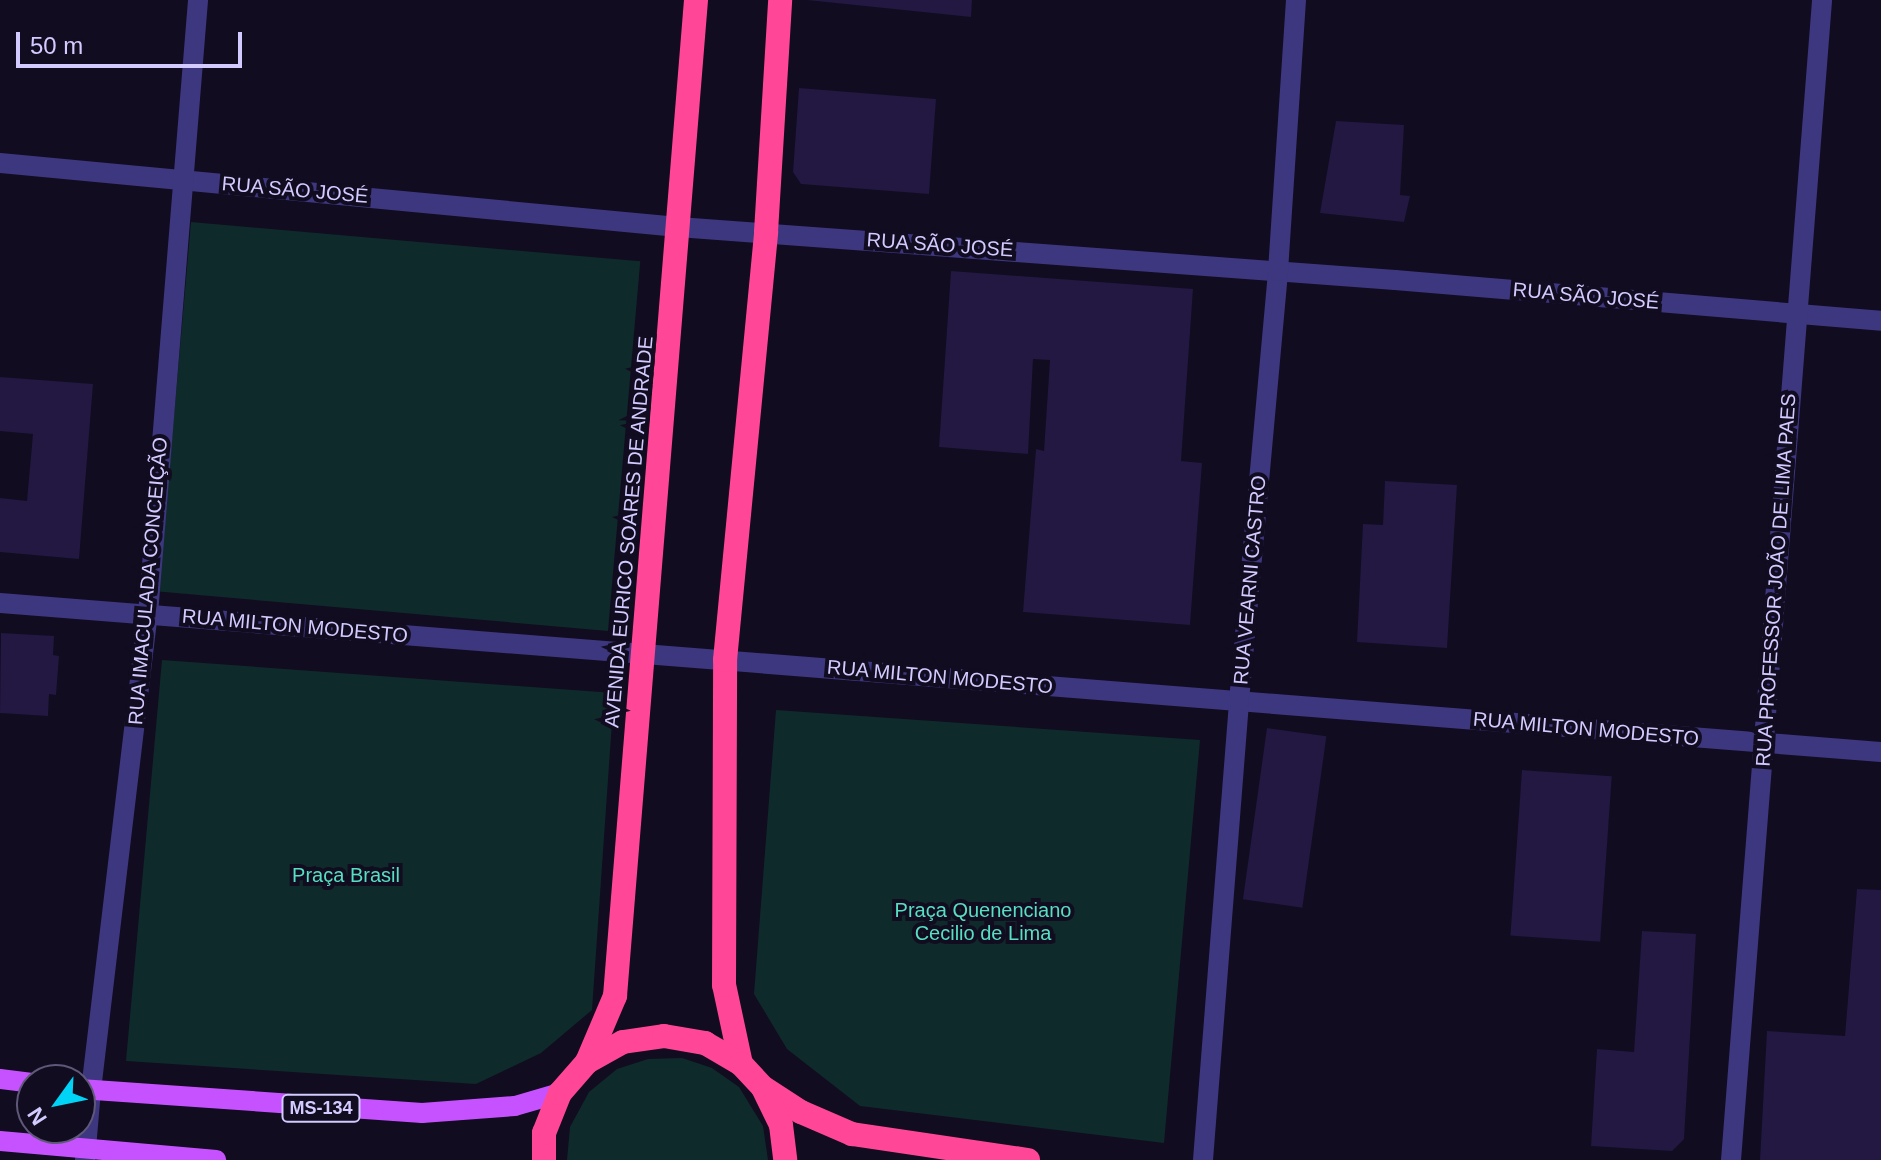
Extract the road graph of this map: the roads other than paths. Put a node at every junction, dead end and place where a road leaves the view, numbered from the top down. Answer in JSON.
{"nodes":[{"id":1,"x":198,"y":0,"type":"edge"},
{"id":2,"x":696,"y":0,"type":"edge"},
{"id":3,"x":780,"y":0,"type":"edge"},
{"id":4,"x":1296,"y":0,"type":"edge"},
{"id":5,"x":1822,"y":0,"type":"edge"},
{"id":6,"x":0,"y":163,"type":"edge"},
{"id":7,"x":186,"y":180,"type":"junction"},
{"id":8,"x":678,"y":227,"type":"junction"},
{"id":9,"x":766,"y":232,"type":"junction"},
{"id":10,"x":1278,"y":271,"type":"junction"},
{"id":11,"x":1797,"y":314,"type":"junction"},
{"id":12,"x":1881,"y":321,"type":"edge"},
{"id":13,"x":0,"y":603,"type":"edge"},
{"id":14,"x":148,"y":614,"type":"junction"},
{"id":15,"x":643,"y":654,"type":"junction"},
{"id":16,"x":725,"y":660,"type":"junction"},
{"id":17,"x":1239,"y":701,"type":"junction"},
{"id":18,"x":1764,"y":743,"type":"junction"},
{"id":19,"x":1881,"y":752,"type":"edge"},
{"id":20,"x":587,"y":1062,"type":"junction"},
{"id":21,"x":88,"y":1064,"type":"edge"},
{"id":22,"x":741,"y":1064,"type":"junction"},
{"id":23,"x":763,"y":1088,"type":"junction"},
{"id":24,"x":96,"y":1091,"type":"edge"},
{"id":25,"x":560,"y":1093,"type":"junction"},
{"id":26,"x":0,"y":1141,"type":"edge"},
{"id":27,"x":86,"y":1155,"type":"edge"},
{"id":28,"x":216,"y":1160,"type":"edge"},
{"id":29,"x":544,"y":1160,"type":"edge"},
{"id":30,"x":785,"y":1160,"type":"edge"},
{"id":31,"x":1028,"y":1160,"type":"edge"},
{"id":32,"x":1203,"y":1160,"type":"edge"},
{"id":33,"x":1731,"y":1160,"type":"edge"}],
"edges":[{"from":1,"to":7,"type":"street","name":"RUA IMACULADA CONCEIÇÃO"},
{"from":2,"to":8,"type":"highway","name":"AVENIDA EURICO SOARES DE ANDRADE"},
{"from":3,"to":9,"type":"highway"},
{"from":4,"to":10,"type":"street","name":"RUA VEARNI CASTRO"},
{"from":5,"to":11,"type":"street","name":"RUA PROFESSOR JOÃO DE LIMA PAES"},
{"from":6,"to":7,"type":"street","name":"RUA SÃO JOSÉ"},
{"from":7,"to":8,"type":"street","name":"RUA SÃO JOSÉ"},
{"from":7,"to":14,"type":"street","name":"RUA IMACULADA CONCEIÇÃO"},
{"from":8,"to":9,"type":"street","name":"RUA SÃO JOSÉ"},
{"from":8,"to":15,"type":"highway","name":"AVENIDA EURICO SOARES DE ANDRADE"},
{"from":9,"to":10,"type":"street","name":"RUA SÃO JOSÉ"},
{"from":9,"to":16,"type":"highway"},
{"from":10,"to":11,"type":"street","name":"RUA SÃO JOSÉ"},
{"from":10,"to":17,"type":"street","name":"RUA VEARNI CASTRO"},
{"from":11,"to":12,"type":"street","name":"RUA SÃO JOSÉ"},
{"from":11,"to":18,"type":"street","name":"RUA PROFESSOR JOÃO DE LIMA PAES"},
{"from":13,"to":14,"type":"street","name":"RUA MILTON MODESTO"},
{"from":14,"to":15,"type":"street","name":"RUA MILTON MODESTO"},
{"from":14,"to":21,"type":"street","name":"RUA IMACULADA CONCEIÇÃO"},
{"from":15,"to":16,"type":"street","name":"RUA MILTON MODESTO"},
{"from":15,"to":20,"type":"highway","name":"AVENIDA EURICO SOARES DE ANDRADE"},
{"from":16,"to":17,"type":"street","name":"RUA MILTON MODESTO"},
{"from":16,"to":22,"type":"highway"},
{"from":17,"to":18,"type":"street","name":"RUA MILTON MODESTO"},
{"from":17,"to":32,"type":"street","name":"RUA VEARNI CASTRO"},
{"from":18,"to":19,"type":"street","name":"RUA MILTON MODESTO"},
{"from":18,"to":33,"type":"street","name":"RUA PROFESSOR JOÃO DE LIMA PAES"},
{"from":20,"to":22,"type":"highway"},
{"from":20,"to":25,"type":"highway"},
{"from":22,"to":23,"type":"highway"},
{"from":23,"to":30,"type":"highway"},
{"from":23,"to":31,"type":"highway"},
{"from":24,"to":25,"type":"main road","number":"MS-134"},
{"from":25,"to":29,"type":"highway"},
{"from":26,"to":27,"type":"main road"},
{"from":27,"to":28,"type":"main road"}]}
